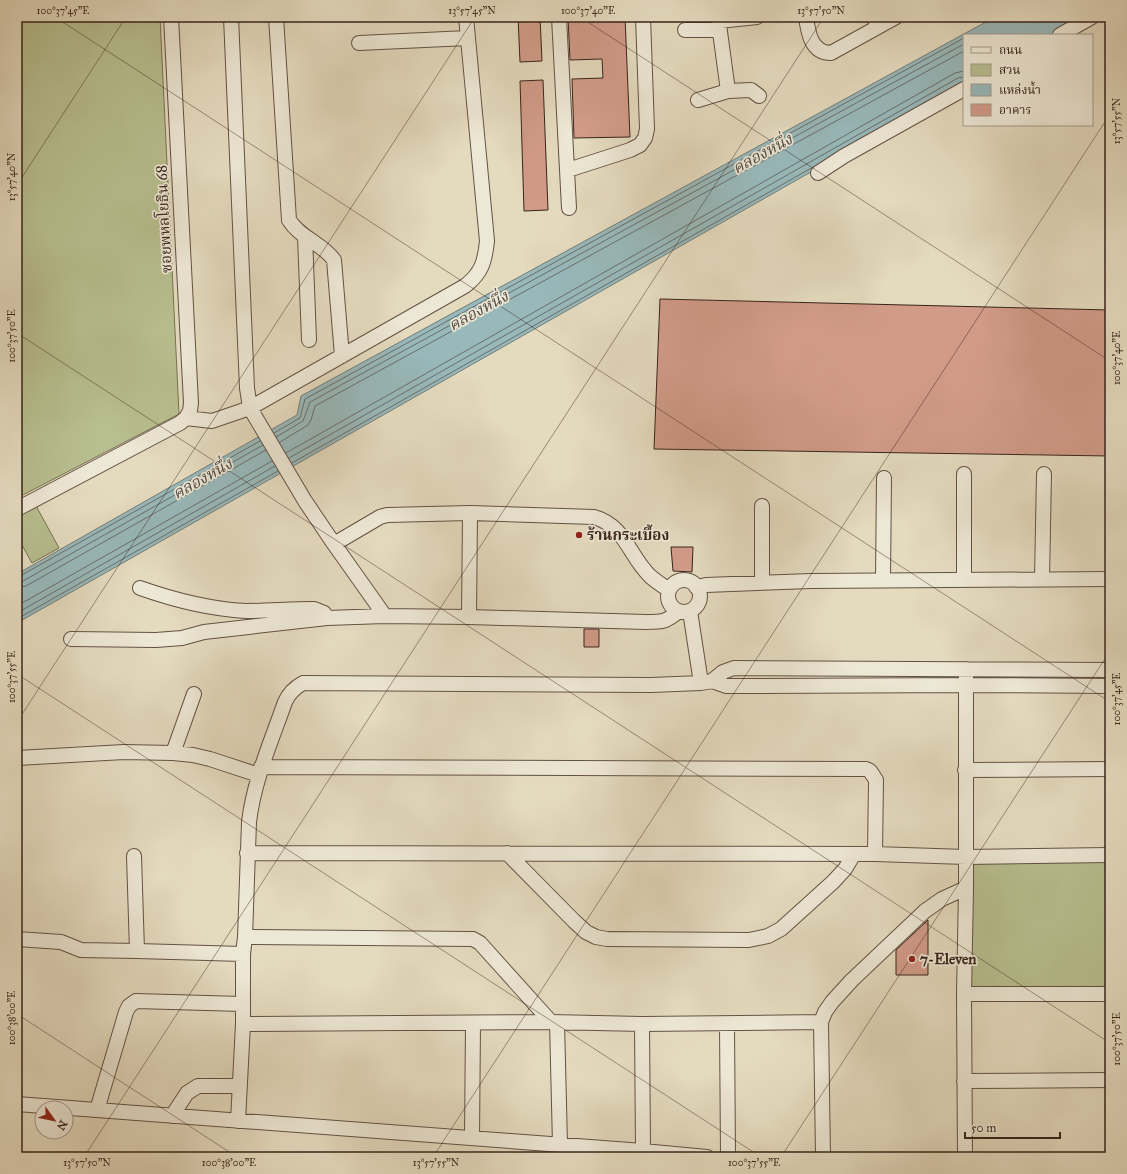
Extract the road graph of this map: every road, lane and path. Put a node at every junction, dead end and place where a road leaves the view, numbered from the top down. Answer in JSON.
{"nodes":[{"id":1,"x":171,"y":17,"type":"edge"},
{"id":2,"x":231,"y":17,"type":"edge"},
{"id":3,"x":276,"y":17,"type":"edge"},
{"id":4,"x":466,"y":17,"type":"edge"},
{"id":5,"x":559,"y":17,"type":"edge"},
{"id":6,"x":643,"y":17,"type":"edge"},
{"id":7,"x":757,"y":17,"type":"edge"},
{"id":8,"x":806,"y":17,"type":"edge"},
{"id":9,"x":872,"y":17,"type":"edge"},
{"id":10,"x":1092,"y":17,"type":"edge"},
{"id":11,"x":892,"y":20,"type":"edge"},
{"id":12,"x":719,"y":23,"type":"edge"},
{"id":13,"x":685,"y":30,"type":"dead end"},
{"id":14,"x":1062,"y":34,"type":"edge"},
{"id":15,"x":468,"y":38,"type":"junction"},
{"id":16,"x":359,"y":43,"type":"dead end"},
{"id":17,"x":963,"y":90,"type":"edge"},
{"id":18,"x":728,"y":91,"type":"junction"},
{"id":19,"x":759,"y":96,"type":"dead end"},
{"id":20,"x":698,"y":100,"type":"dead end"},
{"id":21,"x":568,"y":170,"type":"junction"},
{"id":22,"x":818,"y":173,"type":"dead end"},
{"id":23,"x":569,"y":208,"type":"dead end"},
{"id":24,"x":305,"y":236,"type":"junction"},
{"id":25,"x":309,"y":340,"type":"dead end"},
{"id":26,"x":342,"y":356,"type":"junction"},
{"id":27,"x":253,"y":412,"type":"junction"},
{"id":28,"x":186,"y":418,"type":"junction"},
{"id":29,"x":964,"y":474,"type":"dead end"},
{"id":30,"x":1044,"y":474,"type":"dead end"},
{"id":31,"x":884,"y":478,"type":"dead end"},
{"id":32,"x":762,"y":506,"type":"dead end"},
{"id":33,"x":17,"y":509,"type":"edge"},
{"id":34,"x":470,"y":513,"type":"junction"},
{"id":35,"x":334,"y":544,"type":"junction"},
{"id":36,"x":1110,"y":578,"type":"edge"},
{"id":37,"x":964,"y":579,"type":"junction"},
{"id":38,"x":1042,"y":579,"type":"junction"},
{"id":39,"x":883,"y":580,"type":"junction"},
{"id":40,"x":762,"y":582,"type":"junction"},
{"id":41,"x":696,"y":587,"type":"junction"},
{"id":42,"x":140,"y":588,"type":"dead end"},
{"id":43,"x":669,"y":590,"type":"junction"},
{"id":44,"x":684,"y":611,"type":"junction"},
{"id":45,"x":385,"y":616,"type":"junction"},
{"id":46,"x":469,"y":617,"type":"junction"},
{"id":47,"x":327,"y":618,"type":"junction"},
{"id":48,"x":71,"y":639,"type":"dead end"},
{"id":49,"x":966,"y":669,"type":"junction"},
{"id":50,"x":1110,"y":670,"type":"edge"},
{"id":51,"x":706,"y":682,"type":"junction"},
{"id":52,"x":965,"y":685,"type":"junction"},
{"id":53,"x":1110,"y":686,"type":"edge"},
{"id":54,"x":194,"y":694,"type":"dead end"},
{"id":55,"x":173,"y":753,"type":"junction"},
{"id":56,"x":17,"y":758,"type":"edge"},
{"id":57,"x":1110,"y":769,"type":"edge"},
{"id":58,"x":965,"y":770,"type":"junction"},
{"id":59,"x":260,"y":771,"type":"junction"},
{"id":60,"x":507,"y":853,"type":"junction"},
{"id":61,"x":247,"y":854,"type":"junction"},
{"id":62,"x":854,"y":854,"type":"junction"},
{"id":63,"x":876,"y":854,"type":"junction"},
{"id":64,"x":1110,"y":855,"type":"edge"},
{"id":65,"x":134,"y":856,"type":"dead end"},
{"id":66,"x":966,"y":856,"type":"junction"},
{"id":67,"x":966,"y":888,"type":"junction"},
{"id":68,"x":245,"y":937,"type":"junction"},
{"id":69,"x":17,"y":939,"type":"edge"},
{"id":70,"x":137,"y":951,"type":"junction"},
{"id":71,"x":243,"y":954,"type":"junction"},
{"id":72,"x":964,"y":994,"type":"junction"},
{"id":73,"x":1110,"y":994,"type":"edge"},
{"id":74,"x":242,"y":1004,"type":"junction"},
{"id":75,"x":554,"y":1022,"type":"junction"},
{"id":76,"x":821,"y":1022,"type":"junction"},
{"id":77,"x":473,"y":1023,"type":"junction"},
{"id":78,"x":243,"y":1024,"type":"junction"},
{"id":79,"x":642,"y":1024,"type":"junction"},
{"id":80,"x":727,"y":1024,"type":"junction"},
{"id":81,"x":1110,"y":1080,"type":"edge"},
{"id":82,"x":964,"y":1081,"type":"junction"},
{"id":83,"x":240,"y":1086,"type":"junction"},
{"id":84,"x":17,"y":1104,"type":"edge"},
{"id":85,"x":97,"y":1110,"type":"junction"},
{"id":86,"x":172,"y":1116,"type":"junction"},
{"id":87,"x":238,"y":1121,"type":"junction"},
{"id":88,"x":472,"y":1138,"type":"junction"},
{"id":89,"x":560,"y":1145,"type":"junction"},
{"id":90,"x":642,"y":1151,"type":"junction"},
{"id":91,"x":707,"y":1157,"type":"edge"},
{"id":92,"x":728,"y":1157,"type":"edge"},
{"id":93,"x":823,"y":1157,"type":"edge"},
{"id":94,"x":965,"y":1157,"type":"edge"}],
"edges":[{"from":1,"to":28,"type":"street","name":"ซอยพหลโยธิน 68"},
{"from":2,"to":27,"type":"street"},
{"from":3,"to":24,"type":"street"},
{"from":4,"to":15,"type":"street"},
{"from":5,"to":21,"type":"street"},
{"from":6,"to":21,"type":"street"},
{"from":7,"to":12,"type":"street"},
{"from":8,"to":11,"type":"street"},
{"from":9,"to":11,"type":"street"},
{"from":10,"to":14,"type":"street"},
{"from":12,"to":13,"type":"street"},
{"from":12,"to":18,"type":"street"},
{"from":15,"to":16,"type":"street"},
{"from":15,"to":26,"type":"street"},
{"from":17,"to":22,"type":"street"},
{"from":18,"to":19,"type":"street"},
{"from":18,"to":20,"type":"street"},
{"from":21,"to":23,"type":"street"},
{"from":24,"to":25,"type":"street"},
{"from":24,"to":26,"type":"street"},
{"from":26,"to":27,"type":"street"},
{"from":27,"to":28,"type":"street"},
{"from":27,"to":35,"type":"street"},
{"from":28,"to":33,"type":"street"},
{"from":29,"to":37,"type":"street"},
{"from":30,"to":38,"type":"street"},
{"from":31,"to":39,"type":"street"},
{"from":32,"to":40,"type":"street"},
{"from":34,"to":35,"type":"street"},
{"from":34,"to":43,"type":"street"},
{"from":34,"to":46,"type":"street"},
{"from":35,"to":45,"type":"street"},
{"from":36,"to":38,"type":"street"},
{"from":37,"to":38,"type":"street"},
{"from":37,"to":39,"type":"street"},
{"from":39,"to":40,"type":"street"},
{"from":40,"to":41,"type":"street"},
{"from":41,"to":43,"type":"street"},
{"from":41,"to":44,"type":"street"},
{"from":42,"to":47,"type":"street"},
{"from":43,"to":44,"type":"street"},
{"from":44,"to":46,"type":"street"},
{"from":44,"to":51,"type":"street"},
{"from":45,"to":46,"type":"street"},
{"from":45,"to":47,"type":"street"},
{"from":47,"to":48,"type":"street"},
{"from":49,"to":50,"type":"street"},
{"from":49,"to":51,"type":"street"},
{"from":49,"to":52,"type":"street"},
{"from":51,"to":52,"type":"street"},
{"from":51,"to":59,"type":"street"},
{"from":52,"to":53,"type":"street"},
{"from":52,"to":58,"type":"street"},
{"from":54,"to":55,"type":"street"},
{"from":55,"to":56,"type":"street"},
{"from":55,"to":59,"type":"street"},
{"from":57,"to":58,"type":"street"},
{"from":58,"to":66,"type":"street"},
{"from":59,"to":61,"type":"street"},
{"from":59,"to":63,"type":"street"},
{"from":60,"to":61,"type":"street"},
{"from":60,"to":62,"type":"street"},
{"from":60,"to":62,"type":"street"},
{"from":61,"to":68,"type":"street"},
{"from":62,"to":63,"type":"street"},
{"from":63,"to":66,"type":"street"},
{"from":64,"to":66,"type":"street"},
{"from":65,"to":70,"type":"street"},
{"from":66,"to":67,"type":"street"},
{"from":67,"to":72,"type":"street"},
{"from":67,"to":76,"type":"street"},
{"from":68,"to":71,"type":"street"},
{"from":68,"to":75,"type":"street"},
{"from":69,"to":70,"type":"street"},
{"from":70,"to":71,"type":"street"},
{"from":71,"to":74,"type":"street"},
{"from":72,"to":73,"type":"street"},
{"from":72,"to":82,"type":"street"},
{"from":74,"to":78,"type":"street"},
{"from":74,"to":85,"type":"street"},
{"from":75,"to":77,"type":"street"},
{"from":75,"to":79,"type":"street"},
{"from":75,"to":89,"type":"street"},
{"from":76,"to":80,"type":"street"},
{"from":76,"to":93,"type":"street"},
{"from":77,"to":78,"type":"street"},
{"from":77,"to":88,"type":"street"},
{"from":78,"to":83,"type":"street"},
{"from":79,"to":80,"type":"street"},
{"from":79,"to":90,"type":"street"},
{"from":80,"to":92,"type":"street"},
{"from":81,"to":82,"type":"street"},
{"from":82,"to":94,"type":"street"},
{"from":83,"to":86,"type":"street"},
{"from":83,"to":87,"type":"street"},
{"from":84,"to":85,"type":"street"},
{"from":85,"to":86,"type":"street"},
{"from":86,"to":87,"type":"street"},
{"from":87,"to":88,"type":"street"},
{"from":88,"to":89,"type":"street"},
{"from":89,"to":90,"type":"street"},
{"from":90,"to":91,"type":"street"}]}
